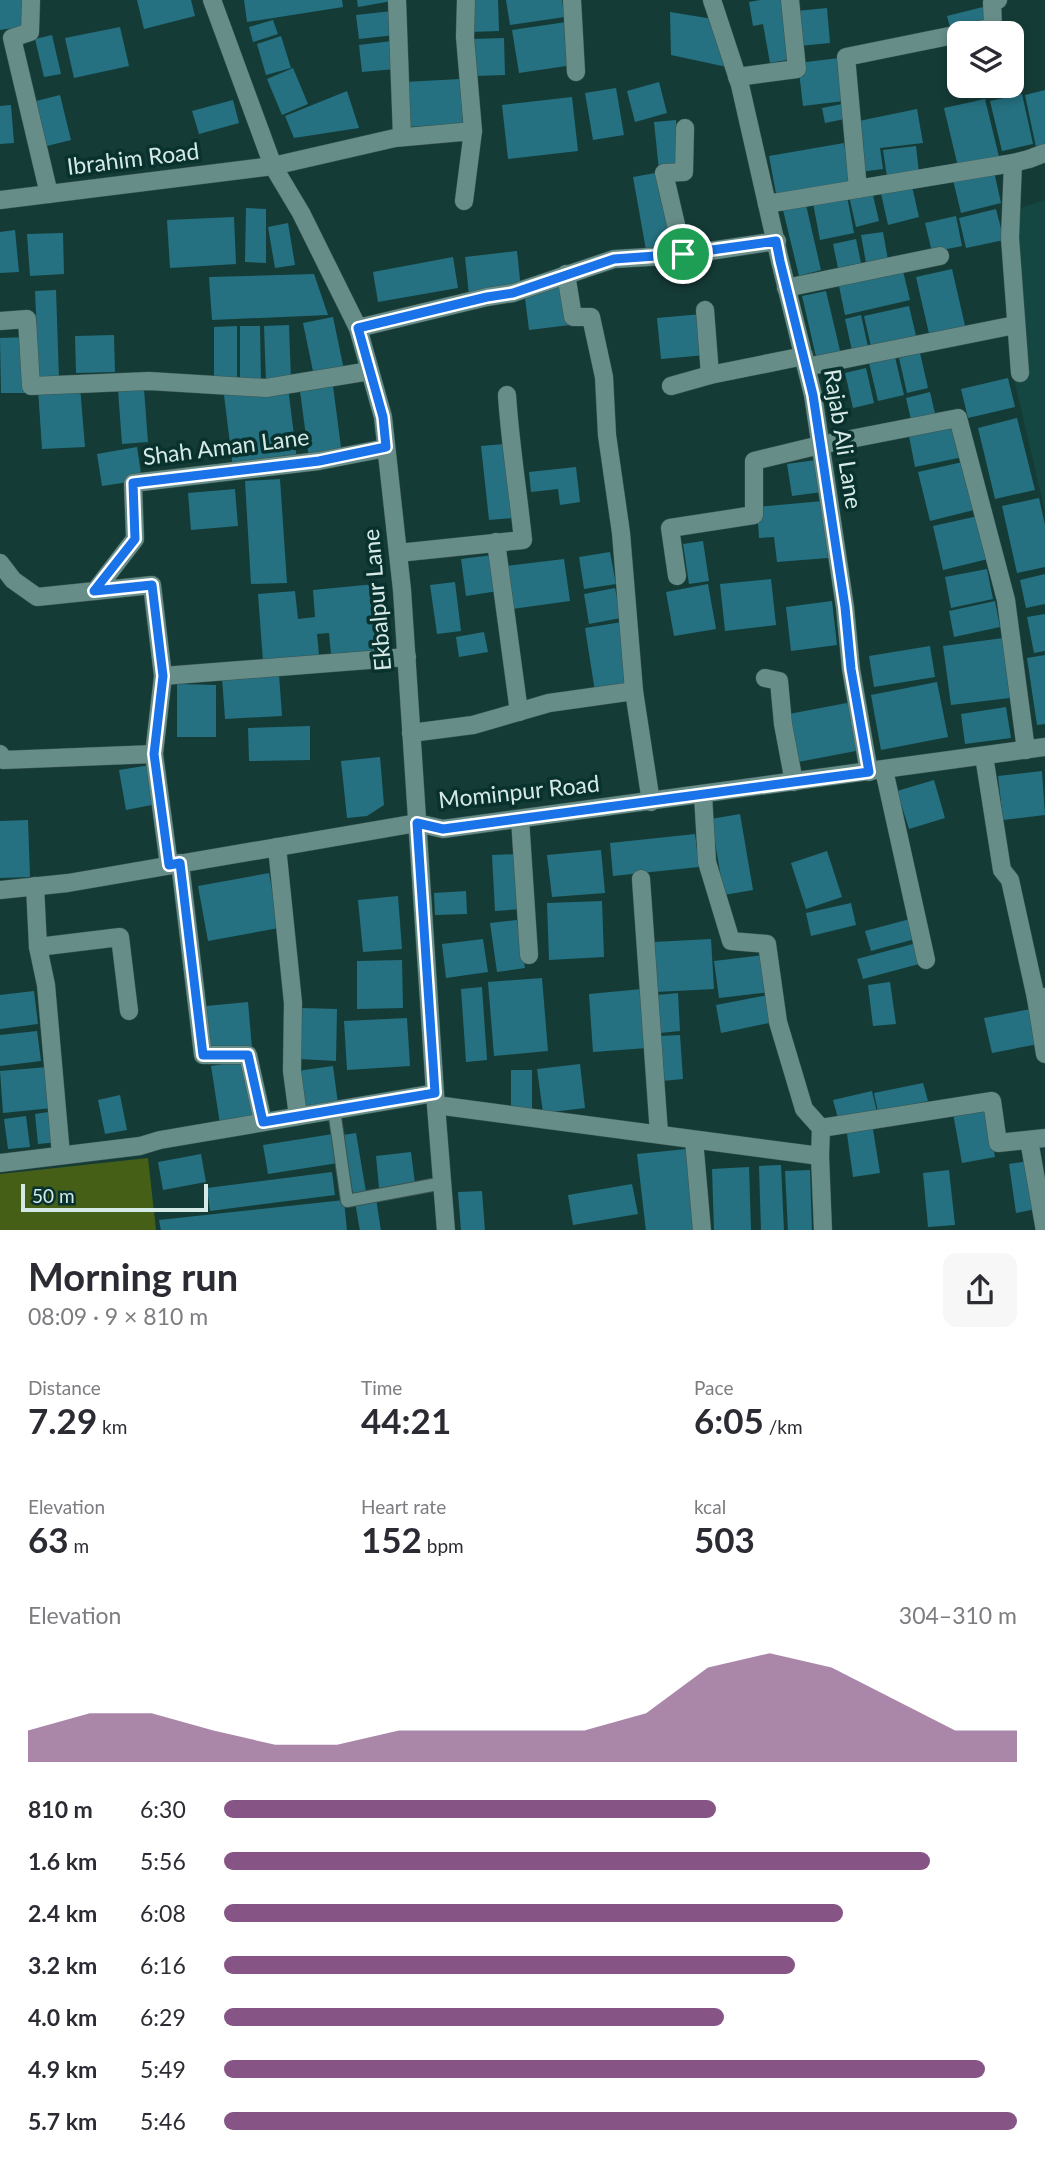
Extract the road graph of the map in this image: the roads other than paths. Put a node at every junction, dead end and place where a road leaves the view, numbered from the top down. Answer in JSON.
{"nodes":[{"id":1,"x":31,"y":0,"type":"edge"},
{"id":2,"x":212,"y":0,"type":"edge"},
{"id":3,"x":397,"y":0,"type":"edge"},
{"id":4,"x":466,"y":0,"type":"edge"},
{"id":5,"x":572,"y":0,"type":"edge"},
{"id":6,"x":712,"y":0,"type":"edge"},
{"id":7,"x":790,"y":0,"type":"edge"},
{"id":8,"x":998,"y":0,"type":"edge"},
{"id":9,"x":993,"y":21,"type":"edge"},
{"id":10,"x":947,"y":37,"type":"edge"},
{"id":11,"x":6,"y":38,"type":"edge"},
{"id":12,"x":576,"y":72,"type":"dead end"},
{"id":13,"x":737,"y":77,"type":"junction"},
{"id":14,"x":685,"y":128,"type":"dead end"},
{"id":15,"x":473,"y":131,"type":"junction"},
{"id":16,"x":402,"y":136,"type":"junction"},
{"id":17,"x":1045,"y":153,"type":"edge"},
{"id":18,"x":1013,"y":163,"type":"junction"},
{"id":19,"x":272,"y":166,"type":"junction"},
{"id":20,"x":858,"y":189,"type":"junction"},
{"id":21,"x":49,"y":194,"type":"junction"},
{"id":22,"x":0,"y":200,"type":"edge"},
{"id":23,"x":464,"y":201,"type":"dead end"},
{"id":24,"x":767,"y":204,"type":"junction"},
{"id":25,"x":776,"y":241,"type":"junction"},
{"id":26,"x":683,"y":254,"type":"junction"},
{"id":27,"x":940,"y":256,"type":"dead end"},
{"id":28,"x":566,"y":274,"type":"junction"},
{"id":29,"x":786,"y":288,"type":"junction"},
{"id":30,"x":705,"y":310,"type":"dead end"},
{"id":31,"x":0,"y":321,"type":"edge"},
{"id":32,"x":1015,"y":325,"type":"junction"},
{"id":33,"x":358,"y":328,"type":"junction"},
{"id":34,"x":805,"y":362,"type":"junction"},
{"id":35,"x":370,"y":371,"type":"junction"},
{"id":36,"x":1020,"y":373,"type":"dead end"},
{"id":37,"x":710,"y":375,"type":"junction"},
{"id":38,"x":671,"y":386,"type":"dead end"},
{"id":39,"x":507,"y":395,"type":"dead end"},
{"id":40,"x":820,"y":445,"type":"junction"},
{"id":41,"x":386,"y":447,"type":"junction"},
{"id":42,"x":496,"y":542,"type":"junction"},
{"id":43,"x":398,"y":553,"type":"junction"},
{"id":44,"x":0,"y":563,"type":"edge"},
{"id":45,"x":677,"y":576,"type":"dead end"},
{"id":46,"x":94,"y":591,"type":"junction"},
{"id":47,"x":407,"y":657,"type":"junction"},
{"id":48,"x":163,"y":676,"type":"junction"},
{"id":49,"x":765,"y":678,"type":"dead end"},
{"id":50,"x":634,"y":691,"type":"junction"},
{"id":51,"x":519,"y":712,"type":"junction"},
{"id":52,"x":411,"y":733,"type":"junction"},
{"id":53,"x":1045,"y":747,"type":"edge"},
{"id":54,"x":1026,"y":750,"type":"junction"},
{"id":55,"x":0,"y":754,"type":"edge"},
{"id":56,"x":154,"y":754,"type":"junction"},
{"id":57,"x":984,"y":756,"type":"junction"},
{"id":58,"x":876,"y":771,"type":"junction"},
{"id":59,"x":794,"y":782,"type":"junction"},
{"id":60,"x":703,"y":795,"type":"junction"},
{"id":61,"x":651,"y":802,"type":"junction"},
{"id":62,"x":520,"y":819,"type":"junction"},
{"id":63,"x":417,"y":823,"type":"junction"},
{"id":64,"x":277,"y":847,"type":"junction"},
{"id":65,"x":175,"y":864,"type":"junction"},
{"id":66,"x":640,"y":879,"type":"dead end"},
{"id":67,"x":35,"y":886,"type":"junction"},
{"id":68,"x":0,"y":890,"type":"edge"},
{"id":69,"x":38,"y":947,"type":"junction"},
{"id":70,"x":529,"y":955,"type":"dead end"},
{"id":71,"x":926,"y":960,"type":"dead end"},
{"id":72,"x":1041,"y":997,"type":"edge"},
{"id":73,"x":129,"y":1012,"type":"dead end"},
{"id":74,"x":1045,"y":1054,"type":"edge"},
{"id":75,"x":436,"y":1099,"type":"junction"},
{"id":76,"x":334,"y":1110,"type":"junction"},
{"id":77,"x":298,"y":1116,"type":"junction"},
{"id":78,"x":263,"y":1122,"type":"junction"},
{"id":79,"x":821,"y":1128,"type":"junction"},
{"id":80,"x":659,"y":1134,"type":"junction"},
{"id":81,"x":1037,"y":1139,"type":"edge"},
{"id":82,"x":694,"y":1140,"type":"junction"},
{"id":83,"x":61,"y":1155,"type":"junction"},
{"id":84,"x":820,"y":1156,"type":"junction"},
{"id":85,"x":0,"y":1163,"type":"edge"},
{"id":86,"x":443,"y":1183,"type":"junction"},
{"id":87,"x":446,"y":1230,"type":"edge"},
{"id":88,"x":702,"y":1230,"type":"edge"},
{"id":89,"x":823,"y":1230,"type":"edge"},
{"id":90,"x":1045,"y":1230,"type":"edge"}],
"edges":[{"from":1,"to":11,"type":"street"},
{"from":2,"to":19,"type":"street","name":"Ekbalpur Lane"},
{"from":3,"to":16,"type":"street"},
{"from":4,"to":15,"type":"street"},
{"from":5,"to":12,"type":"street"},
{"from":6,"to":13,"type":"street","name":"Rajab Ali Lane"},
{"from":7,"to":13,"type":"street"},
{"from":8,"to":9,"type":"street"},
{"from":10,"to":20,"type":"street"},
{"from":11,"to":21,"type":"street"},
{"from":13,"to":24,"type":"street","name":"Rajab Ali Lane"},
{"from":14,"to":26,"type":"street"},
{"from":15,"to":16,"type":"street","name":"Ibrahim Road"},
{"from":15,"to":23,"type":"street"},
{"from":16,"to":19,"type":"street","name":"Ibrahim Road"},
{"from":17,"to":18,"type":"street"},
{"from":18,"to":20,"type":"street"},
{"from":18,"to":32,"type":"street"},
{"from":19,"to":21,"type":"street","name":"Ibrahim Road"},
{"from":19,"to":33,"type":"street","name":"Ekbalpur Lane"},
{"from":20,"to":24,"type":"street"},
{"from":21,"to":22,"type":"street","name":"Ibrahim Road"},
{"from":24,"to":25,"type":"street","name":"Rajab Ali Lane"},
{"from":25,"to":26,"type":"street"},
{"from":25,"to":29,"type":"street","name":"Rajab Ali Lane"},
{"from":26,"to":28,"type":"street"},
{"from":27,"to":29,"type":"street"},
{"from":28,"to":33,"type":"street"},
{"from":28,"to":50,"type":"street"},
{"from":29,"to":34,"type":"street","name":"Rajab Ali Lane"},
{"from":30,"to":37,"type":"street"},
{"from":31,"to":35,"type":"street"},
{"from":32,"to":34,"type":"street"},
{"from":32,"to":36,"type":"street"},
{"from":33,"to":35,"type":"street","name":"Ekbalpur Lane"},
{"from":34,"to":37,"type":"street"},
{"from":34,"to":40,"type":"street","name":"Rajab Ali Lane"},
{"from":35,"to":41,"type":"street","name":"Ekbalpur Lane"},
{"from":37,"to":38,"type":"street"},
{"from":39,"to":42,"type":"street"},
{"from":40,"to":45,"type":"street"},
{"from":40,"to":54,"type":"street"},
{"from":40,"to":58,"type":"street","name":"Rajab Ali Lane"},
{"from":41,"to":43,"type":"street","name":"Ekbalpur Lane"},
{"from":41,"to":46,"type":"street","name":"Shah Aman Lane"},
{"from":42,"to":43,"type":"street"},
{"from":42,"to":51,"type":"street"},
{"from":43,"to":47,"type":"street","name":"Ekbalpur Lane"},
{"from":44,"to":46,"type":"street"},
{"from":46,"to":48,"type":"street"},
{"from":47,"to":48,"type":"street"},
{"from":47,"to":52,"type":"street","name":"Ekbalpur Lane"},
{"from":48,"to":56,"type":"street"},
{"from":49,"to":59,"type":"street"},
{"from":50,"to":51,"type":"street"},
{"from":50,"to":61,"type":"street"},
{"from":51,"to":52,"type":"street"},
{"from":52,"to":63,"type":"street","name":"Ekbalpur Lane"},
{"from":53,"to":54,"type":"street","name":"Mominpur Road"},
{"from":54,"to":57,"type":"street","name":"Mominpur Road"},
{"from":55,"to":56,"type":"street"},
{"from":56,"to":65,"type":"street"},
{"from":57,"to":58,"type":"street","name":"Mominpur Road"},
{"from":57,"to":72,"type":"street"},
{"from":58,"to":59,"type":"street","name":"Mominpur Road"},
{"from":58,"to":71,"type":"street","name":"Rajab Ali Lane"},
{"from":59,"to":60,"type":"street","name":"Mominpur Road"},
{"from":60,"to":61,"type":"street","name":"Mominpur Road"},
{"from":60,"to":79,"type":"street"},
{"from":61,"to":62,"type":"street","name":"Mominpur Road"},
{"from":62,"to":63,"type":"street","name":"Mominpur Road"},
{"from":62,"to":70,"type":"street"},
{"from":63,"to":64,"type":"street","name":"Mominpur Road"},
{"from":63,"to":75,"type":"street","name":"Ekbalpur Lane"},
{"from":64,"to":65,"type":"street","name":"Mominpur Road"},
{"from":64,"to":77,"type":"street"},
{"from":65,"to":67,"type":"street","name":"Mominpur Road"},
{"from":65,"to":78,"type":"street"},
{"from":66,"to":80,"type":"street"},
{"from":67,"to":68,"type":"street","name":"Mominpur Road"},
{"from":67,"to":69,"type":"street"},
{"from":69,"to":73,"type":"street"},
{"from":69,"to":83,"type":"street"},
{"from":72,"to":74,"type":"street"},
{"from":75,"to":76,"type":"street"},
{"from":75,"to":80,"type":"street"},
{"from":75,"to":86,"type":"street","name":"Ekbalpur Lane"},
{"from":76,"to":77,"type":"street"},
{"from":76,"to":86,"type":"lane"},
{"from":77,"to":78,"type":"street"},
{"from":78,"to":83,"type":"street"},
{"from":79,"to":81,"type":"street"},
{"from":79,"to":84,"type":"street"},
{"from":80,"to":82,"type":"street"},
{"from":81,"to":90,"type":"street"},
{"from":82,"to":84,"type":"street"},
{"from":82,"to":88,"type":"street"},
{"from":83,"to":85,"type":"street"},
{"from":84,"to":89,"type":"street"},
{"from":86,"to":87,"type":"street","name":"Ekbalpur Lane"}]}
